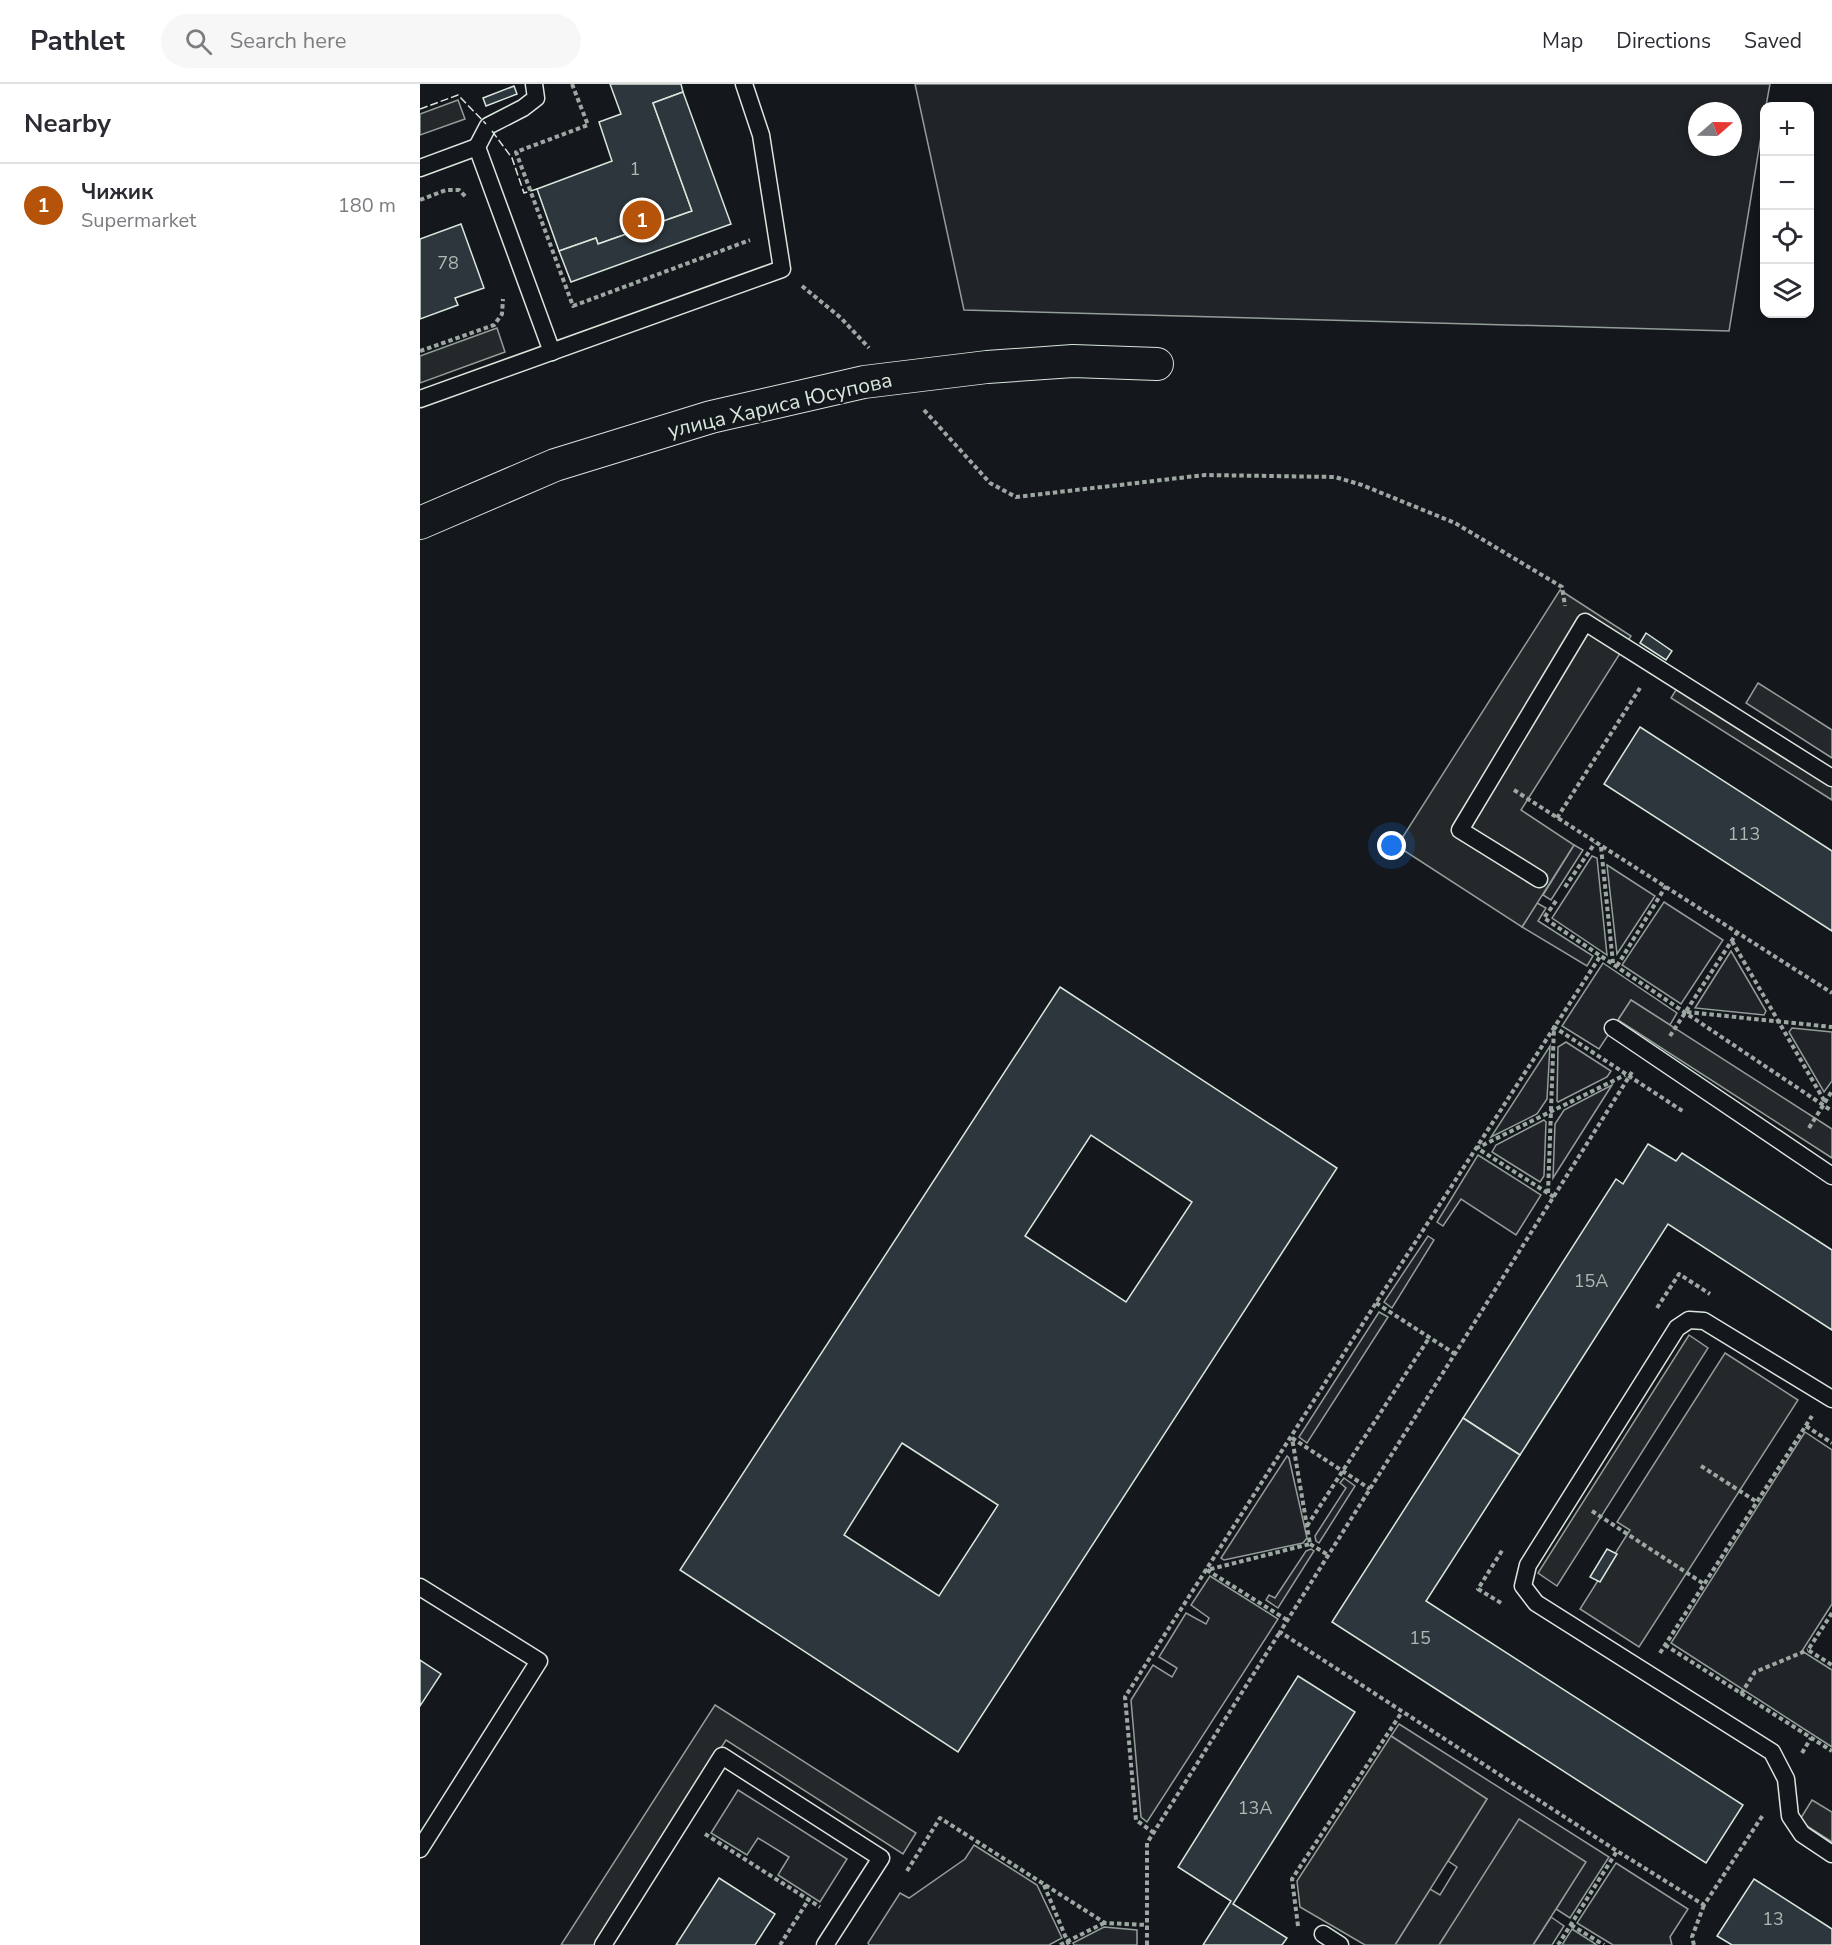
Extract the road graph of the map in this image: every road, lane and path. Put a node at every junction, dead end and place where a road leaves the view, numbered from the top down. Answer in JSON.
{"nodes":[{"id":1,"x":534,"y":84,"type":"edge"},
{"id":2,"x":572,"y":84,"type":"edge"},
{"id":3,"x":744,"y":84,"type":"edge"},
{"id":4,"x":477,"y":147,"type":"junction"},
{"id":5,"x":420,"y":168,"type":"edge"},
{"id":6,"x":420,"y":200,"type":"edge"},
{"id":7,"x":471,"y":201,"type":"dead end"},
{"id":8,"x":757,"y":238,"type":"dead end"},
{"id":9,"x":782,"y":269,"type":"junction"},
{"id":10,"x":504,"y":297,"type":"dead end"},
{"id":11,"x":420,"y":351,"type":"edge"},
{"id":12,"x":552,"y":352,"type":"junction"},
{"id":13,"x":873,"y":353,"type":"dead end"},
{"id":14,"x":1156,"y":364,"type":"dead end"},
{"id":15,"x":420,"y":399,"type":"edge"},
{"id":16,"x":920,"y":405,"type":"dead end"},
{"id":17,"x":420,"y":523,"type":"edge"},
{"id":18,"x":1572,"y":643,"type":"junction"},
{"id":19,"x":1641,"y":687,"type":"dead end"},
{"id":20,"x":1494,"y":776,"type":"junction"},
{"id":21,"x":1832,"y":778,"type":"edge"},
{"id":22,"x":1557,"y":818,"type":"junction"},
{"id":23,"x":1595,"y":843,"type":"junction"},
{"id":24,"x":1600,"y":846,"type":"junction"},
{"id":25,"x":1539,"y":879,"type":"dead end"},
{"id":26,"x":1666,"y":886,"type":"junction"},
{"id":27,"x":1563,"y":890,"type":"dead end"},
{"id":28,"x":1557,"y":899,"type":"dead end"},
{"id":29,"x":1738,"y":931,"type":"junction"},
{"id":30,"x":1731,"y":941,"type":"junction"},
{"id":31,"x":1601,"y":955,"type":"junction"},
{"id":32,"x":1615,"y":965,"type":"junction"},
{"id":33,"x":1832,"y":993,"type":"edge"},
{"id":34,"x":1686,"y":1012,"type":"junction"},
{"id":35,"x":1777,"y":1021,"type":"junction"},
{"id":36,"x":1832,"y":1027,"type":"edge"},
{"id":37,"x":1554,"y":1028,"type":"junction"},
{"id":38,"x":1613,"y":1028,"type":"dead end"},
{"id":39,"x":1656,"y":1059,"type":"junction"},
{"id":40,"x":1626,"y":1074,"type":"junction"},
{"id":41,"x":1832,"y":1090,"type":"edge"},
{"id":42,"x":1824,"y":1104,"type":"junction"},
{"id":43,"x":1551,"y":1111,"type":"junction"},
{"id":44,"x":1832,"y":1111,"type":"edge"},
{"id":45,"x":1688,"y":1114,"type":"dead end"},
{"id":46,"x":1477,"y":1148,"type":"junction"},
{"id":47,"x":1794,"y":1151,"type":"junction"},
{"id":48,"x":1832,"y":1176,"type":"edge"},
{"id":49,"x":1548,"y":1193,"type":"junction"},
{"id":50,"x":1554,"y":1197,"type":"dead end"},
{"id":51,"x":1717,"y":1299,"type":"dead end"},
{"id":52,"x":1376,"y":1303,"type":"junction"},
{"id":53,"x":1654,"y":1313,"type":"dead end"},
{"id":54,"x":1429,"y":1338,"type":"junction"},
{"id":55,"x":1455,"y":1354,"type":"dead end"},
{"id":56,"x":1828,"y":1397,"type":"edge"},
{"id":57,"x":1806,"y":1426,"type":"junction"},
{"id":58,"x":1292,"y":1438,"type":"junction"},
{"id":59,"x":1832,"y":1443,"type":"edge"},
{"id":60,"x":1701,"y":1466,"type":"dead end"},
{"id":61,"x":1343,"y":1472,"type":"junction"},
{"id":62,"x":1370,"y":1489,"type":"dead end"},
{"id":63,"x":1572,"y":1498,"type":"junction"},
{"id":64,"x":1757,"y":1502,"type":"junction"},
{"id":65,"x":1307,"y":1527,"type":"junction"},
{"id":66,"x":1510,"y":1540,"type":"dead end"},
{"id":67,"x":1310,"y":1544,"type":"junction"},
{"id":68,"x":1328,"y":1555,"type":"dead end"},
{"id":69,"x":1207,"y":1570,"type":"junction"},
{"id":70,"x":1704,"y":1584,"type":"junction"},
{"id":71,"x":420,"y":1587,"type":"edge"},
{"id":72,"x":1508,"y":1608,"type":"dead end"},
{"id":73,"x":1832,"y":1612,"type":"edge"},
{"id":74,"x":1287,"y":1620,"type":"dead end"},
{"id":75,"x":1280,"y":1632,"type":"dead end"},
{"id":76,"x":1665,"y":1645,"type":"junction"},
{"id":77,"x":1808,"y":1650,"type":"junction"},
{"id":78,"x":1832,"y":1665,"type":"edge"},
{"id":79,"x":1647,"y":1674,"type":"junction"},
{"id":80,"x":1742,"y":1694,"type":"junction"},
{"id":81,"x":1402,"y":1712,"type":"dead end"},
{"id":82,"x":1724,"y":1722,"type":"junction"},
{"id":83,"x":1832,"y":1752,"type":"edge"},
{"id":84,"x":1762,"y":1804,"type":"dead end"},
{"id":85,"x":1763,"y":1815,"type":"dead end"},
{"id":86,"x":682,"y":1820,"type":"junction"},
{"id":87,"x":1154,"y":1833,"type":"junction"},
{"id":88,"x":420,"y":1849,"type":"edge"},
{"id":89,"x":1617,"y":1851,"type":"dead end"},
{"id":90,"x":1832,"y":1854,"type":"edge"},
{"id":91,"x":904,"y":1875,"type":"dead end"},
{"id":92,"x":1043,"y":1883,"type":"junction"},
{"id":93,"x":809,"y":1899,"type":"junction"},
{"id":94,"x":1704,"y":1905,"type":"dead end"},
{"id":95,"x":1105,"y":1923,"type":"junction"},
{"id":96,"x":839,"y":1924,"type":"junction"},
{"id":97,"x":1147,"y":1925,"type":"junction"},
{"id":98,"x":1571,"y":1925,"type":"junction"},
{"id":99,"x":1298,"y":1934,"type":"dead end"},
{"id":100,"x":1323,"y":1934,"type":"dead end"},
{"id":101,"x":1068,"y":1943,"type":"edge"},
{"id":102,"x":603,"y":1945,"type":"edge"},
{"id":103,"x":780,"y":1945,"type":"edge"},
{"id":104,"x":825,"y":1945,"type":"edge"},
{"id":105,"x":1060,"y":1945,"type":"edge"},
{"id":106,"x":1147,"y":1945,"type":"edge"},
{"id":107,"x":1340,"y":1945,"type":"edge"},
{"id":108,"x":1558,"y":1945,"type":"edge"},
{"id":109,"x":1604,"y":1945,"type":"edge"},
{"id":110,"x":1694,"y":1945,"type":"edge"}],
"edges":[{"from":1,"to":4,"type":"lane"},
{"from":2,"to":8,"type":"path"},
{"from":3,"to":9,"type":"lane"},
{"from":4,"to":5,"type":"lane"},
{"from":4,"to":12,"type":"lane"},
{"from":6,"to":7,"type":"path"},
{"from":9,"to":12,"type":"lane"},
{"from":9,"to":13,"type":"path"},
{"from":10,"to":11,"type":"path"},
{"from":12,"to":15,"type":"lane"},
{"from":14,"to":17,"type":"street","name":"улица Хариса Юсупова"},
{"from":16,"to":18,"type":"path"},
{"from":18,"to":20,"type":"lane"},
{"from":18,"to":21,"type":"lane"},
{"from":19,"to":22,"type":"path"},
{"from":20,"to":22,"type":"path"},
{"from":20,"to":25,"type":"lane"},
{"from":22,"to":23,"type":"path"},
{"from":23,"to":24,"type":"path"},
{"from":23,"to":27,"type":"path"},
{"from":24,"to":26,"type":"path"},
{"from":24,"to":32,"type":"path"},
{"from":26,"to":29,"type":"path"},
{"from":26,"to":32,"type":"path"},
{"from":28,"to":31,"type":"path"},
{"from":29,"to":30,"type":"path"},
{"from":29,"to":33,"type":"path"},
{"from":30,"to":34,"type":"path"},
{"from":30,"to":35,"type":"path"},
{"from":31,"to":32,"type":"path"},
{"from":31,"to":37,"type":"path"},
{"from":32,"to":34,"type":"path"},
{"from":34,"to":35,"type":"path"},
{"from":34,"to":39,"type":"path"},
{"from":34,"to":42,"type":"path"},
{"from":35,"to":36,"type":"path"},
{"from":35,"to":42,"type":"path"},
{"from":37,"to":40,"type":"path"},
{"from":37,"to":43,"type":"path"},
{"from":37,"to":46,"type":"path"},
{"from":38,"to":39,"type":"lane"},
{"from":39,"to":47,"type":"lane"},
{"from":40,"to":43,"type":"path"},
{"from":40,"to":45,"type":"path"},
{"from":41,"to":42,"type":"path"},
{"from":42,"to":44,"type":"path"},
{"from":42,"to":47,"type":"path"},
{"from":43,"to":46,"type":"path"},
{"from":43,"to":49,"type":"path"},
{"from":46,"to":49,"type":"path"},
{"from":46,"to":52,"type":"path"},
{"from":47,"to":48,"type":"lane"},
{"from":49,"to":50,"type":"path"},
{"from":51,"to":53,"type":"path"},
{"from":52,"to":54,"type":"path"},
{"from":52,"to":58,"type":"path"},
{"from":54,"to":55,"type":"path"},
{"from":54,"to":61,"type":"path"},
{"from":56,"to":57,"type":"path"},
{"from":56,"to":63,"type":"lane"},
{"from":57,"to":59,"type":"path"},
{"from":57,"to":64,"type":"path"},
{"from":58,"to":61,"type":"path"},
{"from":58,"to":65,"type":"path"},
{"from":58,"to":69,"type":"path"},
{"from":60,"to":64,"type":"path"},
{"from":61,"to":62,"type":"path"},
{"from":61,"to":65,"type":"path"},
{"from":63,"to":70,"type":"path"},
{"from":63,"to":79,"type":"lane"},
{"from":64,"to":70,"type":"path"},
{"from":65,"to":67,"type":"path"},
{"from":66,"to":72,"type":"path"},
{"from":67,"to":68,"type":"path"},
{"from":67,"to":69,"type":"path"},
{"from":69,"to":74,"type":"path"},
{"from":69,"to":87,"type":"path"},
{"from":70,"to":76,"type":"path"},
{"from":71,"to":88,"type":"lane"},
{"from":73,"to":77,"type":"path"},
{"from":75,"to":87,"type":"path"},
{"from":76,"to":79,"type":"path"},
{"from":76,"to":80,"type":"path"},
{"from":77,"to":78,"type":"path"},
{"from":77,"to":80,"type":"path"},
{"from":79,"to":82,"type":"lane"},
{"from":80,"to":82,"type":"path"},
{"from":80,"to":83,"type":"path"},
{"from":81,"to":99,"type":"path"},
{"from":82,"to":90,"type":"lane"},
{"from":84,"to":85,"type":"path"},
{"from":86,"to":93,"type":"path"},
{"from":86,"to":96,"type":"lane"},
{"from":86,"to":102,"type":"lane"},
{"from":87,"to":97,"type":"path"},
{"from":89,"to":98,"type":"path"},
{"from":91,"to":92,"type":"path"},
{"from":92,"to":95,"type":"path"},
{"from":92,"to":101,"type":"path"},
{"from":93,"to":96,"type":"path"},
{"from":93,"to":103,"type":"path"},
{"from":94,"to":110,"type":"path"},
{"from":95,"to":97,"type":"path"},
{"from":95,"to":101,"type":"path"},
{"from":96,"to":104,"type":"lane"},
{"from":97,"to":106,"type":"path"},
{"from":98,"to":108,"type":"path"},
{"from":98,"to":109,"type":"path"},
{"from":100,"to":107,"type":"lane"},
{"from":101,"to":105,"type":"path"}]}
